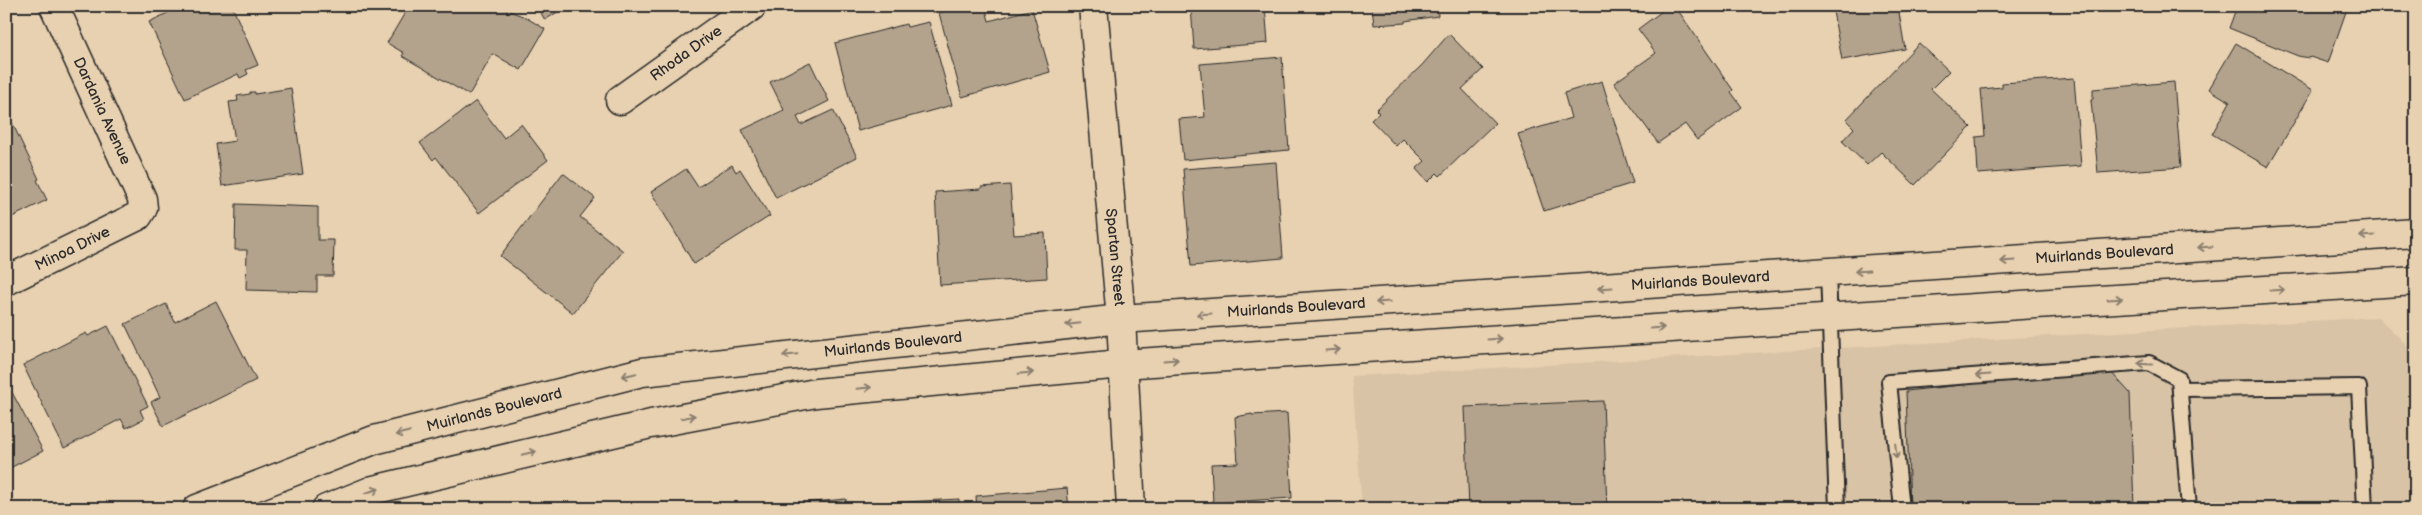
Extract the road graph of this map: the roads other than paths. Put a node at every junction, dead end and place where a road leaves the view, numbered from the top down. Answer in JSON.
{"nodes":[{"id":1,"x":54,"y":6,"type":"edge"},
{"id":2,"x":752,"y":6,"type":"edge"},
{"id":3,"x":1093,"y":6,"type":"edge"},
{"id":4,"x":620,"y":100,"type":"dead end"},
{"id":5,"x":138,"y":216,"type":"joint"},
{"id":6,"x":2416,"y":234,"type":"edge"},
{"id":7,"x":1828,"y":274,"type":"junction"},
{"id":8,"x":6,"y":281,"type":"edge"},
{"id":9,"x":2416,"y":282,"type":"edge"},
{"id":10,"x":1829,"y":317,"type":"junction"},
{"id":11,"x":1122,"y":319,"type":"junction"},
{"id":12,"x":1122,"y":364,"type":"junction"},
{"id":13,"x":2180,"y":389,"type":"junction"},
{"id":14,"x":197,"y":509,"type":"edge"},
{"id":15,"x":326,"y":509,"type":"edge"},
{"id":16,"x":1131,"y":509,"type":"edge"},
{"id":17,"x":1837,"y":509,"type":"edge"},
{"id":18,"x":1902,"y":509,"type":"edge"},
{"id":19,"x":2189,"y":509,"type":"edge"},
{"id":20,"x":2365,"y":509,"type":"edge"}],
"edges":[{"from":1,"to":5,"type":"main road","name":"Dardania Avenue"},
{"from":2,"to":4,"type":"main road","name":"Rhoda Drive"},
{"from":3,"to":11,"type":"main road","name":"Spartan Street"},
{"from":5,"to":8,"type":"main road","name":"Minoa Drive"},
{"from":6,"to":7,"type":"main road","name":"Muirlands Boulevard","one_way":true},
{"from":7,"to":10,"type":"lane"},
{"from":7,"to":11,"type":"main road","name":"Muirlands Boulevard","one_way":true},
{"from":10,"to":9,"type":"main road","one_way":true},
{"from":12,"to":10,"type":"main road","one_way":true},
{"from":10,"to":17,"type":"lane"},
{"from":11,"to":12,"type":"main road","name":"Spartan Street"},
{"from":11,"to":14,"type":"main road","name":"Muirlands Boulevard","one_way":true},
{"from":15,"to":12,"type":"main road","one_way":true},
{"from":12,"to":16,"type":"main road","name":"Spartan Street"},
{"from":13,"to":18,"type":"lane","one_way":true},
{"from":13,"to":19,"type":"lane"},
{"from":13,"to":20,"type":"lane"}]}
